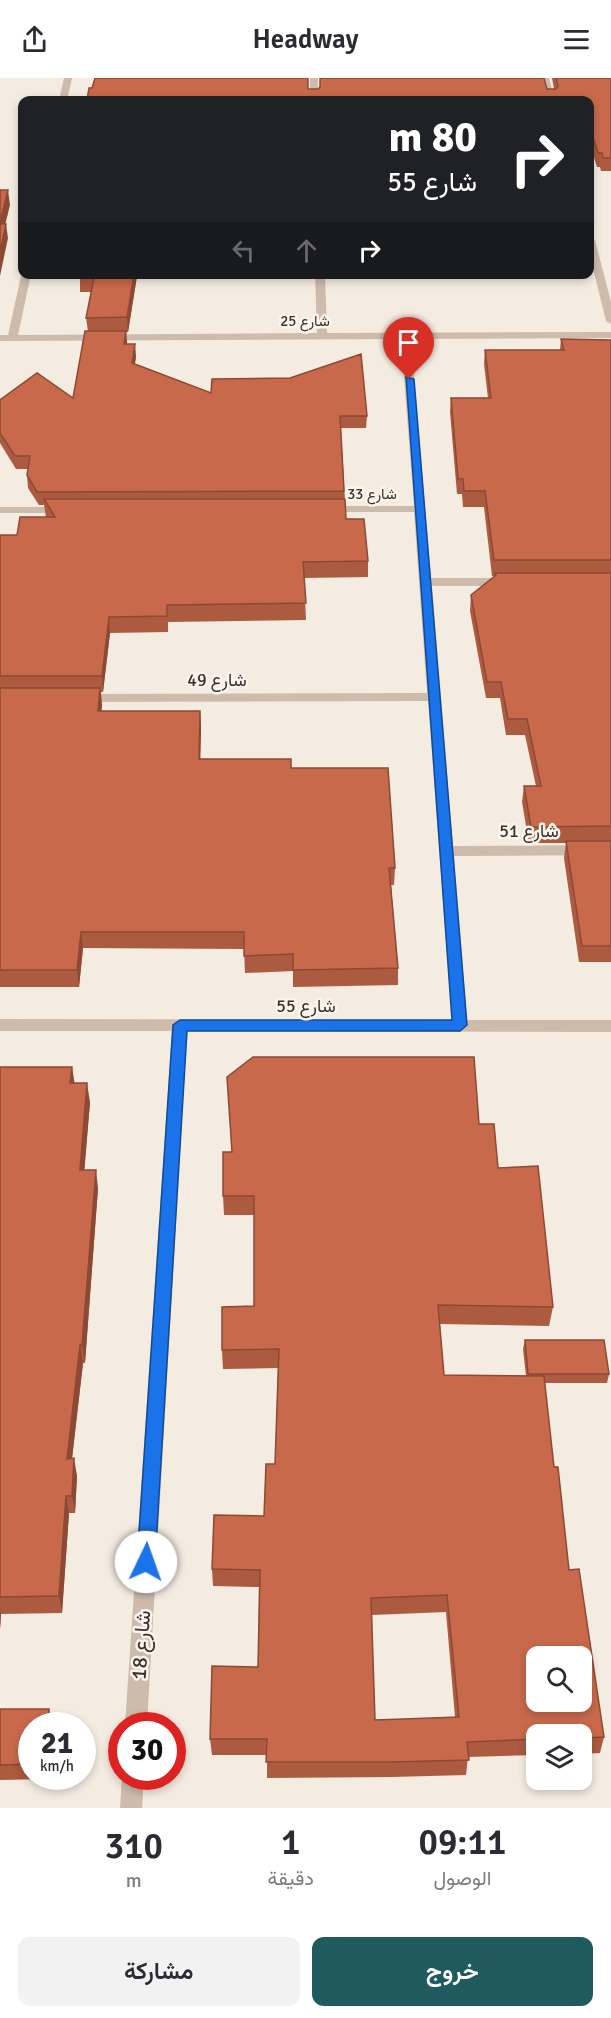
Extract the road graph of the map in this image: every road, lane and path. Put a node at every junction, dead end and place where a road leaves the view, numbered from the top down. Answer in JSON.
{"nodes":[{"id":1,"x":68,"y":78,"type":"edge"},
{"id":2,"x":314,"y":78,"type":"edge"},
{"id":3,"x":545,"y":78,"type":"edge"},
{"id":4,"x":64,"y":96,"type":"edge"},
{"id":5,"x":314,"y":96,"type":"edge"},
{"id":6,"x":550,"y":96,"type":"edge"},
{"id":7,"x":594,"y":255,"type":"edge"},
{"id":8,"x":25,"y":279,"type":"edge"},
{"id":9,"x":320,"y":279,"type":"edge"},
{"id":10,"x":611,"y":321,"type":"edge"},
{"id":11,"x":611,"y":334,"type":"edge"},
{"id":12,"x":322,"y":336,"type":"junction"},
{"id":13,"x":406,"y":336,"type":"junction"},
{"id":14,"x":0,"y":338,"type":"edge"},
{"id":15,"x":12,"y":338,"type":"junction"},
{"id":16,"x":312,"y":509,"type":"edge"},
{"id":17,"x":420,"y":509,"type":"junction"},
{"id":18,"x":0,"y":510,"type":"edge"},
{"id":19,"x":72,"y":510,"type":"edge"},
{"id":20,"x":427,"y":582,"type":"junction"},
{"id":21,"x":519,"y":582,"type":"edge"},
{"id":22,"x":434,"y":697,"type":"junction"},
{"id":23,"x":70,"y":698,"type":"edge"},
{"id":24,"x":611,"y":850,"type":"edge"},
{"id":25,"x":447,"y":851,"type":"junction"},
{"id":26,"x":0,"y":1025,"type":"edge"},
{"id":27,"x":180,"y":1025,"type":"junction"},
{"id":28,"x":460,"y":1025,"type":"junction"},
{"id":29,"x":611,"y":1026,"type":"edge"},
{"id":30,"x":137,"y":1712,"type":"edge"},
{"id":31,"x":132,"y":1790,"type":"edge"},
{"id":32,"x":131,"y":1808,"type":"edge"}],
"edges":[{"from":1,"to":4,"type":"street"},
{"from":2,"to":5,"type":"street"},
{"from":3,"to":6,"type":"street"},
{"from":7,"to":10,"type":"street"},
{"from":8,"to":15,"type":"street"},
{"from":9,"to":12,"type":"street"},
{"from":11,"to":13,"type":"street","name":"شارع 25"},
{"from":12,"to":13,"type":"street","name":"شارع 25"},
{"from":12,"to":15,"type":"street","name":"شارع 25"},
{"from":13,"to":17,"type":"street"},
{"from":14,"to":15,"type":"street","name":"شارع 25"},
{"from":16,"to":17,"type":"street","name":"شارع 33"},
{"from":17,"to":20,"type":"street"},
{"from":18,"to":19,"type":"street"},
{"from":20,"to":21,"type":"street"},
{"from":20,"to":22,"type":"street"},
{"from":22,"to":23,"type":"street","name":"شارع 49"},
{"from":22,"to":25,"type":"street"},
{"from":24,"to":25,"type":"street","name":"شارع 51"},
{"from":25,"to":28,"type":"street"},
{"from":26,"to":27,"type":"street","name":"شارع 55"},
{"from":27,"to":28,"type":"street","name":"شارع 55"},
{"from":27,"to":30,"type":"street","name":"شارع 18"},
{"from":28,"to":29,"type":"street","name":"شارع 55"},
{"from":31,"to":32,"type":"street"}]}
